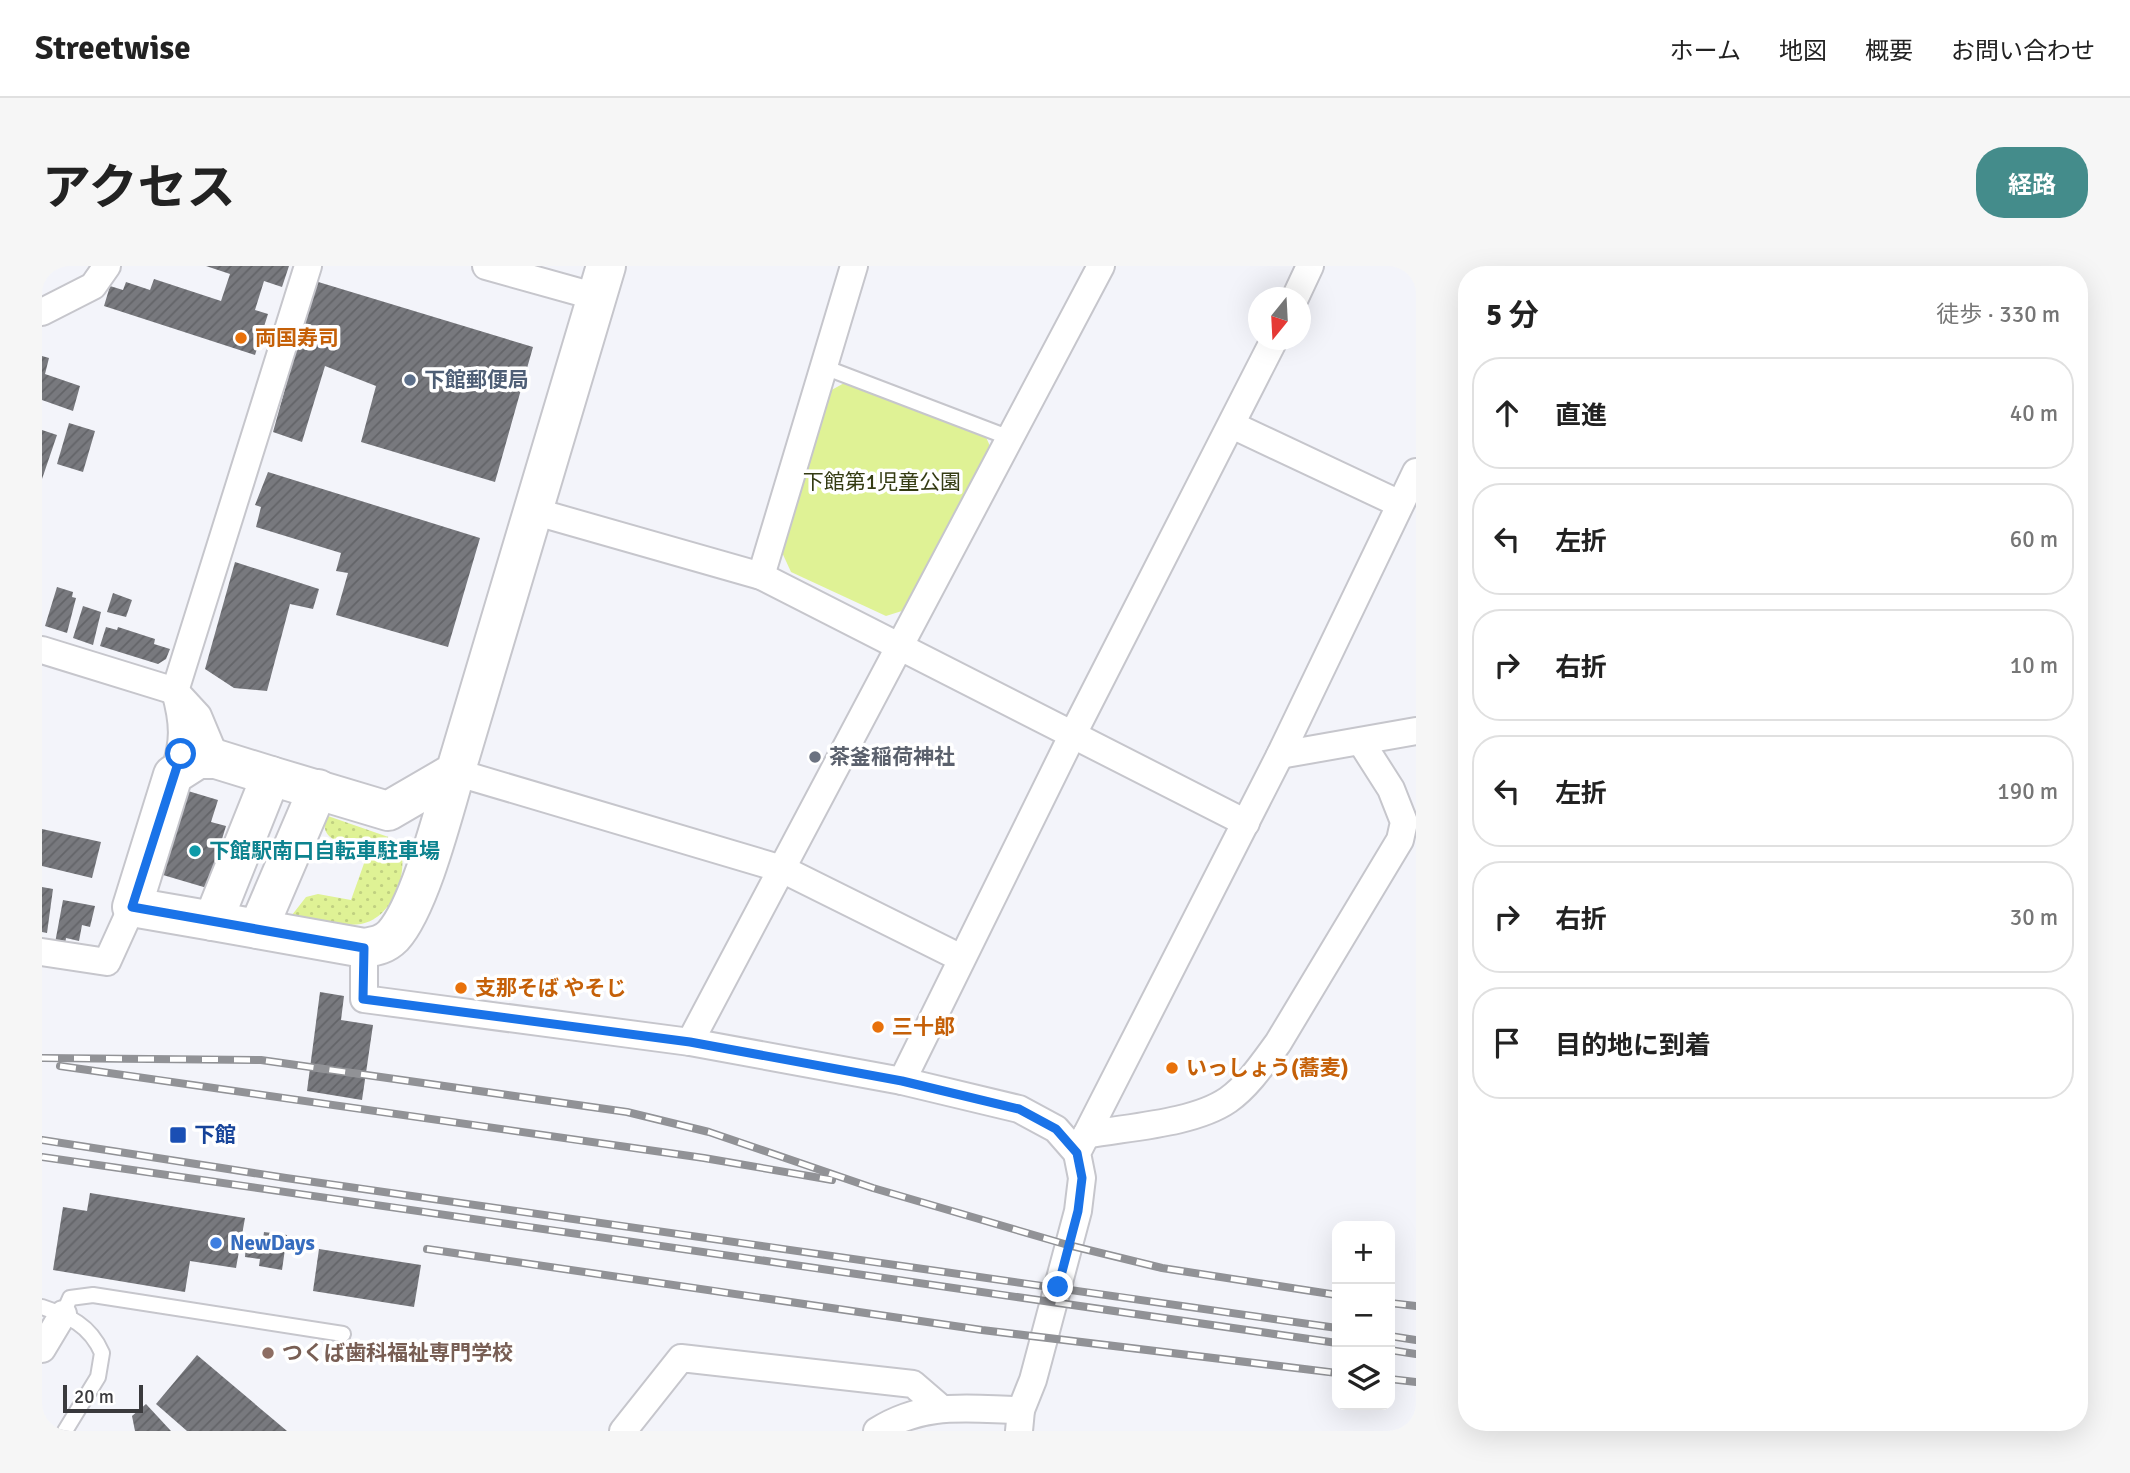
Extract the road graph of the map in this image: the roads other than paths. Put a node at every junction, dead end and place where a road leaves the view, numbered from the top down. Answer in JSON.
{"nodes":[{"id":1,"x":107,"y":266,"type":"edge"},
{"id":2,"x":308,"y":266,"type":"edge"},
{"id":3,"x":486,"y":266,"type":"edge"},
{"id":4,"x":854,"y":266,"type":"edge"},
{"id":5,"x":1101,"y":266,"type":"edge"},
{"id":6,"x":1310,"y":266,"type":"edge"},
{"id":7,"x":601,"y":281,"type":"edge"},
{"id":8,"x":1300,"y":287,"type":"edge"},
{"id":9,"x":42,"y":312,"type":"edge"},
{"id":10,"x":1269,"y":350,"type":"edge"},
{"id":11,"x":824,"y":367,"type":"junction"},
{"id":12,"x":1232,"y":425,"type":"junction"},
{"id":13,"x":1010,"y":438,"type":"junction"},
{"id":14,"x":1416,"y":472,"type":"edge"},
{"id":15,"x":1400,"y":504,"type":"junction"},
{"id":16,"x":533,"y":511,"type":"junction"},
{"id":17,"x":761,"y":576,"type":"junction"},
{"id":18,"x":900,"y":645,"type":"junction"},
{"id":19,"x":42,"y":650,"type":"edge"},
{"id":20,"x":175,"y":691,"type":"junction"},
{"id":21,"x":1416,"y":731,"type":"edge"},
{"id":22,"x":1073,"y":734,"type":"junction"},
{"id":23,"x":1360,"y":742,"type":"junction"},
{"id":24,"x":1280,"y":755,"type":"junction"},
{"id":25,"x":216,"y":759,"type":"junction"},
{"id":26,"x":455,"y":772,"type":"junction"},
{"id":27,"x":173,"y":775,"type":"junction"},
{"id":28,"x":271,"y":776,"type":"junction"},
{"id":29,"x":318,"y":789,"type":"junction"},
{"id":30,"x":388,"y":811,"type":"junction"},
{"id":31,"x":1246,"y":823,"type":"junction"},
{"id":32,"x":782,"y":869,"type":"junction"},
{"id":33,"x":424,"y":874,"type":"junction"},
{"id":34,"x":132,"y":907,"type":"junction"},
{"id":35,"x":213,"y":921,"type":"junction"},
{"id":36,"x":258,"y":929,"type":"junction"},
{"id":37,"x":364,"y":948,"type":"junction"},
{"id":38,"x":42,"y":953,"type":"edge"},
{"id":39,"x":961,"y":958,"type":"junction"},
{"id":40,"x":690,"y":1042,"type":"junction"},
{"id":41,"x":902,"y":1081,"type":"junction"},
{"id":42,"x":1081,"y":1144,"type":"junction"},
{"id":43,"x":52,"y":1311,"type":"edge"},
{"id":44,"x":343,"y":1334,"type":"dead end"},
{"id":45,"x":42,"y":1349,"type":"edge"},
{"id":46,"x":942,"y":1409,"type":"junction"},
{"id":47,"x":1020,"y":1421,"type":"edge"},
{"id":48,"x":65,"y":1431,"type":"edge"},
{"id":49,"x":623,"y":1431,"type":"edge"},
{"id":50,"x":877,"y":1431,"type":"edge"}],
"edges":[{"from":1,"to":9,"type":"street"},
{"from":2,"to":20,"type":"street"},
{"from":3,"to":7,"type":"street"},
{"from":4,"to":11,"type":"street"},
{"from":5,"to":13,"type":"street"},
{"from":6,"to":8,"type":"street"},
{"from":7,"to":16,"type":"street"},
{"from":10,"to":12,"type":"street"},
{"from":11,"to":13,"type":"lane"},
{"from":11,"to":17,"type":"street"},
{"from":12,"to":15,"type":"street"},
{"from":12,"to":22,"type":"street"},
{"from":13,"to":18,"type":"street"},
{"from":14,"to":15,"type":"street"},
{"from":15,"to":24,"type":"street"},
{"from":16,"to":17,"type":"street"},
{"from":16,"to":26,"type":"street"},
{"from":17,"to":18,"type":"street"},
{"from":18,"to":22,"type":"street"},
{"from":18,"to":32,"type":"street"},
{"from":19,"to":20,"type":"street"},
{"from":20,"to":25,"type":"street"},
{"from":20,"to":27,"type":"street"},
{"from":21,"to":23,"type":"street"},
{"from":22,"to":31,"type":"street"},
{"from":22,"to":39,"type":"street"},
{"from":23,"to":24,"type":"street"},
{"from":23,"to":42,"type":"street"},
{"from":24,"to":31,"type":"street"},
{"from":25,"to":27,"type":"street"},
{"from":25,"to":28,"type":"street"},
{"from":26,"to":30,"type":"street"},
{"from":26,"to":32,"type":"street"},
{"from":26,"to":33,"type":"street"},
{"from":27,"to":34,"type":"street"},
{"from":28,"to":29,"type":"street"},
{"from":28,"to":35,"type":"street"},
{"from":29,"to":30,"type":"street"},
{"from":29,"to":36,"type":"street"},
{"from":30,"to":33,"type":"street"},
{"from":31,"to":42,"type":"street"},
{"from":32,"to":39,"type":"street"},
{"from":32,"to":40,"type":"street"},
{"from":33,"to":37,"type":"street"},
{"from":34,"to":35,"type":"street"},
{"from":34,"to":38,"type":"street"},
{"from":35,"to":36,"type":"street"},
{"from":36,"to":37,"type":"street"},
{"from":37,"to":40,"type":"street"},
{"from":39,"to":41,"type":"street"},
{"from":40,"to":41,"type":"street"},
{"from":41,"to":42,"type":"street"},
{"from":42,"to":47,"type":"street"},
{"from":43,"to":44,"type":"lane"},
{"from":43,"to":45,"type":"street"},
{"from":43,"to":48,"type":"lane"},
{"from":46,"to":47,"type":"street"},
{"from":46,"to":49,"type":"street"},
{"from":46,"to":50,"type":"street"}]}
